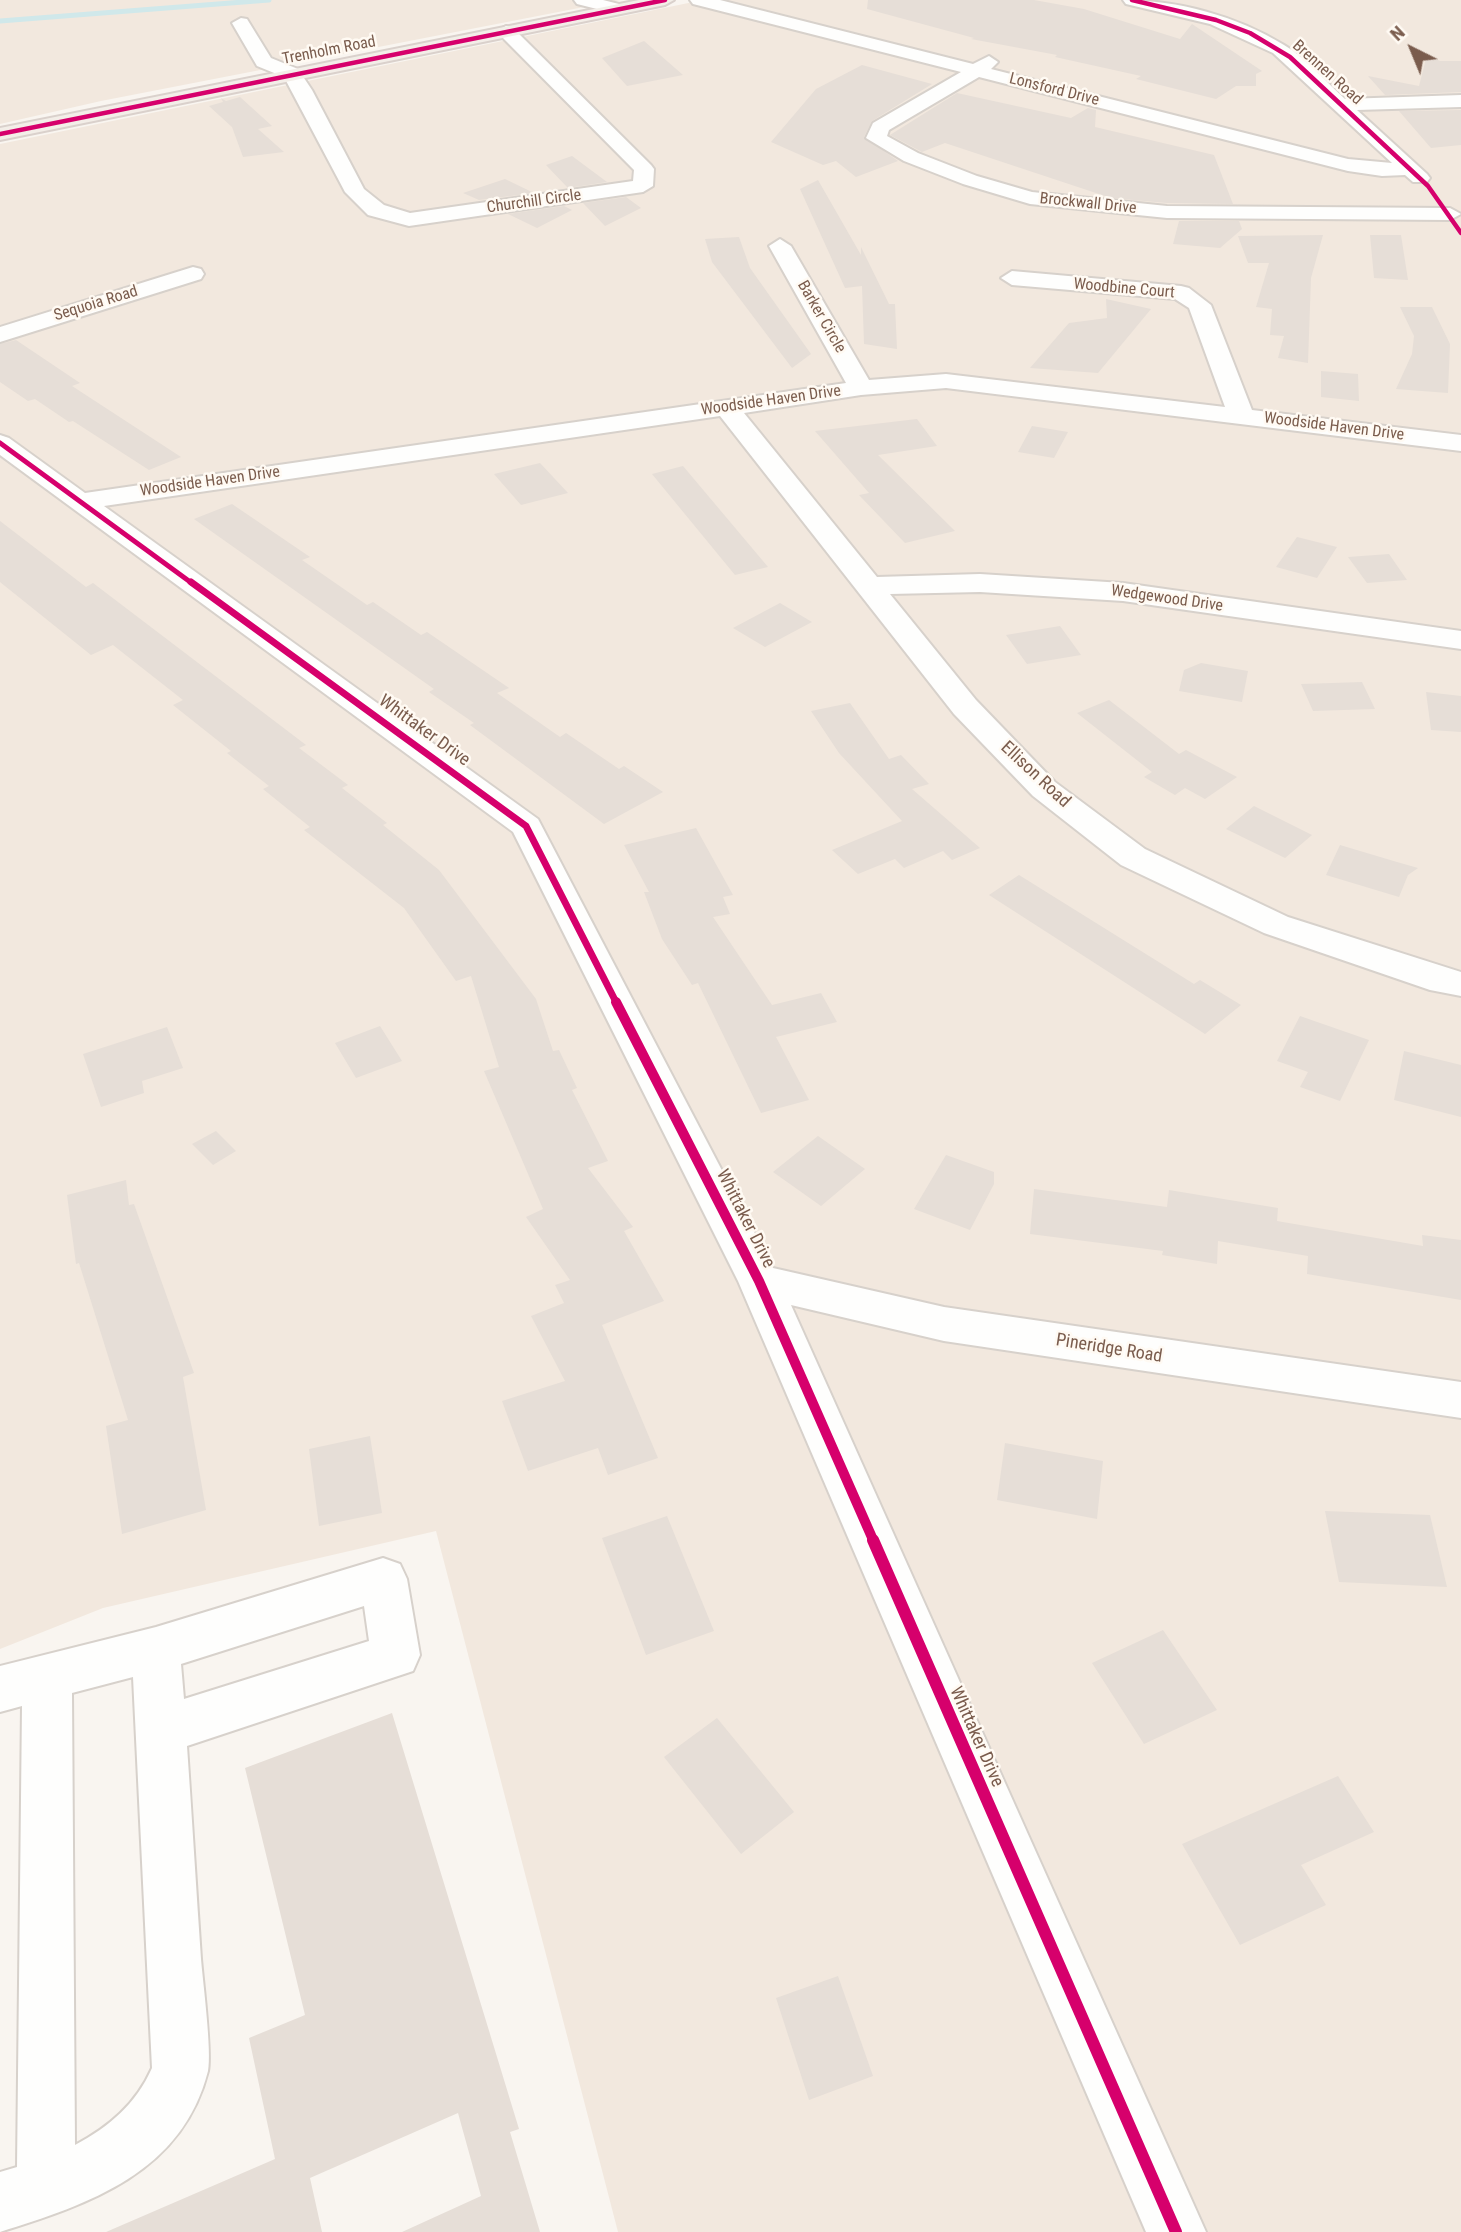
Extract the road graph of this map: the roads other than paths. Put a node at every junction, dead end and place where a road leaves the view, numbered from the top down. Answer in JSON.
{"nodes":[{"id":1,"x":583,"y":0,"type":"edge"},
{"id":2,"x":665,"y":0,"type":"edge"},
{"id":3,"x":699,"y":0,"type":"edge"},
{"id":4,"x":747,"y":0,"type":"edge"},
{"id":5,"x":1132,"y":0,"type":"edge"},
{"id":6,"x":617,"y":9,"type":"junction"},
{"id":7,"x":241,"y":23,"type":"dead end"},
{"id":8,"x":506,"y":31,"type":"junction"},
{"id":9,"x":983,"y":66,"type":"junction"},
{"id":10,"x":291,"y":73,"type":"junction"},
{"id":11,"x":1461,"y":101,"type":"edge"},
{"id":12,"x":1343,"y":106,"type":"junction"},
{"id":13,"x":0,"y":134,"type":"edge"},
{"id":14,"x":1393,"y":154,"type":"junction"},
{"id":15,"x":1410,"y":169,"type":"junction"},
{"id":16,"x":1450,"y":214,"type":"junction"},
{"id":17,"x":1461,"y":233,"type":"edge"},
{"id":18,"x":780,"y":246,"type":"dead end"},
{"id":19,"x":193,"y":274,"type":"dead end"},
{"id":20,"x":1012,"y":278,"type":"dead end"},
{"id":21,"x":0,"y":335,"type":"edge"},
{"id":22,"x":861,"y":388,"type":"junction"},
{"id":23,"x":726,"y":407,"type":"junction"},
{"id":24,"x":1241,"y":415,"type":"junction"},
{"id":25,"x":0,"y":443,"type":"edge"},
{"id":26,"x":1461,"y":443,"type":"edge"},
{"id":27,"x":83,"y":501,"type":"junction"},
{"id":28,"x":872,"y":586,"type":"junction"},
{"id":29,"x":1461,"y":640,"type":"edge"},
{"id":30,"x":1461,"y":984,"type":"edge"},
{"id":31,"x":759,"y":1282,"type":"junction"},
{"id":32,"x":1461,"y":1400,"type":"edge"},
{"id":33,"x":156,"y":1649,"type":"junction"},
{"id":34,"x":24,"y":1682,"type":"edge"},
{"id":35,"x":162,"y":1730,"type":"junction"},
{"id":36,"x":23,"y":2195,"type":"edge"},
{"id":37,"x":1175,"y":2232,"type":"edge"}],
"edges":[{"from":1,"to":6,"type":"street"},
{"from":2,"to":6,"type":"main road","name":"Trenholm Road"},
{"from":3,"to":9,"type":"street","name":"Lonsford Drive"},
{"from":4,"to":9,"type":"street","name":"Lonsford Drive"},
{"from":5,"to":12,"type":"street","name":"Brennen Road"},
{"from":6,"to":8,"type":"main road","name":"Trenholm Road"},
{"from":7,"to":10,"type":"street"},
{"from":8,"to":10,"type":"main road","name":"Trenholm Road"},
{"from":8,"to":10,"type":"street","name":"Churchill Circle"},
{"from":9,"to":14,"type":"street","name":"Lonsford Drive"},
{"from":9,"to":15,"type":"street","name":"Lonsford Drive"},
{"from":9,"to":16,"type":"street","name":"Brockwall Drive"},
{"from":10,"to":13,"type":"main road","name":"Trenholm Road"},
{"from":11,"to":12,"type":"street"},
{"from":12,"to":14,"type":"street","name":"Brennen Road"},
{"from":14,"to":15,"type":"street","name":"Brennen Road"},
{"from":15,"to":16,"type":"street","name":"Brennen Road"},
{"from":16,"to":17,"type":"street","name":"Brennen Road"},
{"from":18,"to":22,"type":"street","name":"Barker Circle"},
{"from":19,"to":21,"type":"street","name":"Sequoia Road"},
{"from":20,"to":24,"type":"street","name":"Woodbine Court"},
{"from":22,"to":23,"type":"street","name":"Woodside Haven Drive"},
{"from":22,"to":24,"type":"street","name":"Woodside Haven Drive"},
{"from":23,"to":27,"type":"street","name":"Woodside Haven Drive"},
{"from":23,"to":28,"type":"street","name":"Ellison Road"},
{"from":24,"to":26,"type":"street","name":"Woodside Haven Drive"},
{"from":25,"to":27,"type":"street","name":"Whittaker Drive"},
{"from":27,"to":31,"type":"street","name":"Whittaker Drive"},
{"from":28,"to":29,"type":"street","name":"Wedgewood Drive"},
{"from":28,"to":30,"type":"street","name":"Ellison Road"},
{"from":31,"to":32,"type":"street","name":"Pineridge Road"},
{"from":31,"to":37,"type":"street","name":"Whittaker Drive"},
{"from":33,"to":34,"type":"street"},
{"from":33,"to":35,"type":"street"},
{"from":33,"to":35,"type":"street"},
{"from":34,"to":36,"type":"street"},
{"from":35,"to":36,"type":"street"}]}
